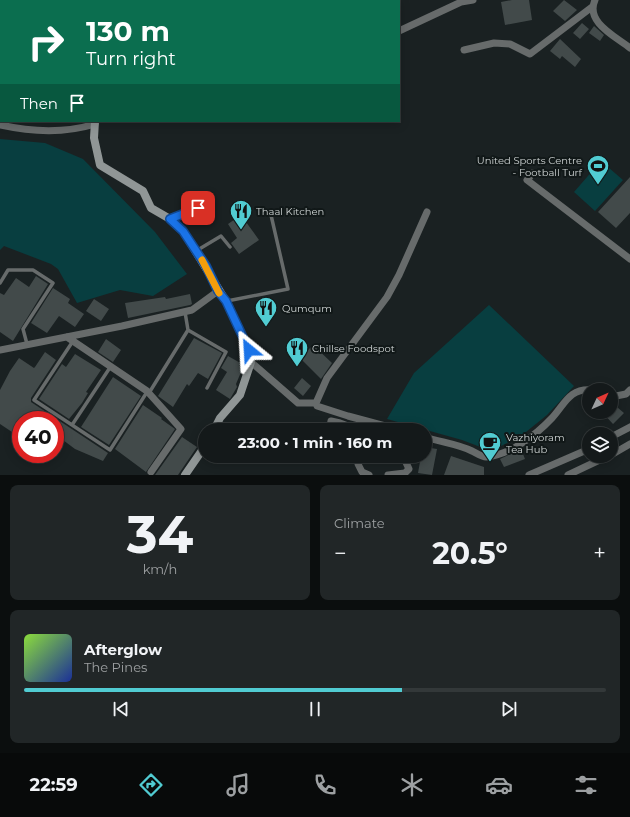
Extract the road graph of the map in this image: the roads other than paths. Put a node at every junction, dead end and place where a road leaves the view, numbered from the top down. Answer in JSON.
{"nodes":[{"id":1,"x":451,"y":0,"type":"edge"},
{"id":2,"x":473,"y":0,"type":"edge"},
{"id":3,"x":593,"y":4,"type":"edge"},
{"id":4,"x":449,"y":8,"type":"junction"},
{"id":5,"x":400,"y":31,"type":"edge"},
{"id":6,"x":630,"y":48,"type":"edge"},
{"id":7,"x":464,"y":50,"type":"dead end"},
{"id":8,"x":95,"y":123,"type":"edge"},
{"id":9,"x":0,"y":126,"type":"edge"},
{"id":10,"x":533,"y":174,"type":"dead end"},
{"id":11,"x":198,"y":208,"type":"dead end"},
{"id":12,"x":427,"y":212,"type":"dead end"},
{"id":13,"x":271,"y":215,"type":"dead end"},
{"id":14,"x":170,"y":219,"type":"junction"},
{"id":15,"x":230,"y":247,"type":"dead end"},
{"id":16,"x":196,"y":252,"type":"junction"},
{"id":17,"x":630,"y":259,"type":"edge"},
{"id":18,"x":0,"y":283,"type":"edge"},
{"id":19,"x":218,"y":291,"type":"junction"},
{"id":20,"x":226,"y":301,"type":"junction"},
{"id":21,"x":184,"y":312,"type":"junction"},
{"id":22,"x":188,"y":330,"type":"junction"},
{"id":23,"x":67,"y":336,"type":"junction"},
{"id":24,"x":74,"y":341,"type":"junction"},
{"id":25,"x":27,"y":344,"type":"junction"},
{"id":26,"x":0,"y":350,"type":"edge"},
{"id":27,"x":251,"y":362,"type":"junction"},
{"id":28,"x":111,"y":366,"type":"junction"},
{"id":29,"x":207,"y":388,"type":"dead end"},
{"id":30,"x":582,"y":390,"type":"edge"},
{"id":31,"x":630,"y":390,"type":"edge"},
{"id":32,"x":148,"y":392,"type":"junction"},
{"id":33,"x":618,"y":396,"type":"edge"},
{"id":34,"x":316,"y":403,"type":"junction"},
{"id":35,"x":353,"y":418,"type":"junction"},
{"id":36,"x":218,"y":423,"type":"edge"},
{"id":37,"x":354,"y":423,"type":"edge"},
{"id":38,"x":373,"y":423,"type":"edge"},
{"id":39,"x":72,"y":425,"type":"junction"},
{"id":40,"x":630,"y":427,"type":"edge"},
{"id":41,"x":618,"y":433,"type":"edge"},
{"id":42,"x":432,"y":439,"type":"edge"},
{"id":43,"x":630,"y":444,"type":"edge"},
{"id":44,"x":618,"y":451,"type":"edge"},
{"id":45,"x":582,"y":452,"type":"edge"},
{"id":46,"x":198,"y":456,"type":"edge"},
{"id":47,"x":358,"y":463,"type":"edge"},
{"id":48,"x":406,"y":463,"type":"edge"},
{"id":49,"x":593,"y":463,"type":"edge"},
{"id":50,"x":151,"y":472,"type":"dead end"},
{"id":51,"x":185,"y":475,"type":"edge"},
{"id":52,"x":369,"y":475,"type":"edge"},
{"id":53,"x":388,"y":475,"type":"edge"},
{"id":54,"x":529,"y":475,"type":"edge"},
{"id":55,"x":568,"y":475,"type":"edge"}],
"edges":[{"from":1,"to":4,"type":"street"},
{"from":2,"to":4,"type":"street"},
{"from":3,"to":6,"type":"street"},
{"from":3,"to":7,"type":"street"},
{"from":4,"to":5,"type":"street"},
{"from":8,"to":9,"type":"street"},
{"from":8,"to":14,"type":"street"},
{"from":10,"to":17,"type":"street"},
{"from":11,"to":14,"type":"lane"},
{"from":12,"to":34,"type":"street"},
{"from":13,"to":20,"type":"lane"},
{"from":14,"to":16,"type":"street"},
{"from":15,"to":16,"type":"lane"},
{"from":16,"to":19,"type":"street"},
{"from":18,"to":25,"type":"lane"},
{"from":19,"to":20,"type":"street"},
{"from":19,"to":21,"type":"street"},
{"from":20,"to":27,"type":"street"},
{"from":21,"to":22,"type":"lane"},
{"from":21,"to":23,"type":"street"},
{"from":22,"to":29,"type":"lane"},
{"from":22,"to":32,"type":"lane"},
{"from":23,"to":24,"type":"street"},
{"from":23,"to":25,"type":"street"},
{"from":24,"to":28,"type":"street"},
{"from":24,"to":39,"type":"lane"},
{"from":25,"to":26,"type":"street"},
{"from":27,"to":34,"type":"street"},
{"from":27,"to":36,"type":"street"},
{"from":28,"to":32,"type":"street"},
{"from":28,"to":39,"type":"lane"},
{"from":30,"to":42,"type":"street"},
{"from":31,"to":33,"type":"street"},
{"from":32,"to":39,"type":"lane"},
{"from":32,"to":50,"type":"street"},
{"from":34,"to":35,"type":"street"},
{"from":35,"to":37,"type":"street"},
{"from":35,"to":38,"type":"street"},
{"from":40,"to":41,"type":"street"},
{"from":43,"to":44,"type":"street"},
{"from":45,"to":54,"type":"street"},
{"from":46,"to":51,"type":"street"},
{"from":47,"to":52,"type":"street"},
{"from":48,"to":53,"type":"street"},
{"from":49,"to":55,"type":"street"}]}
